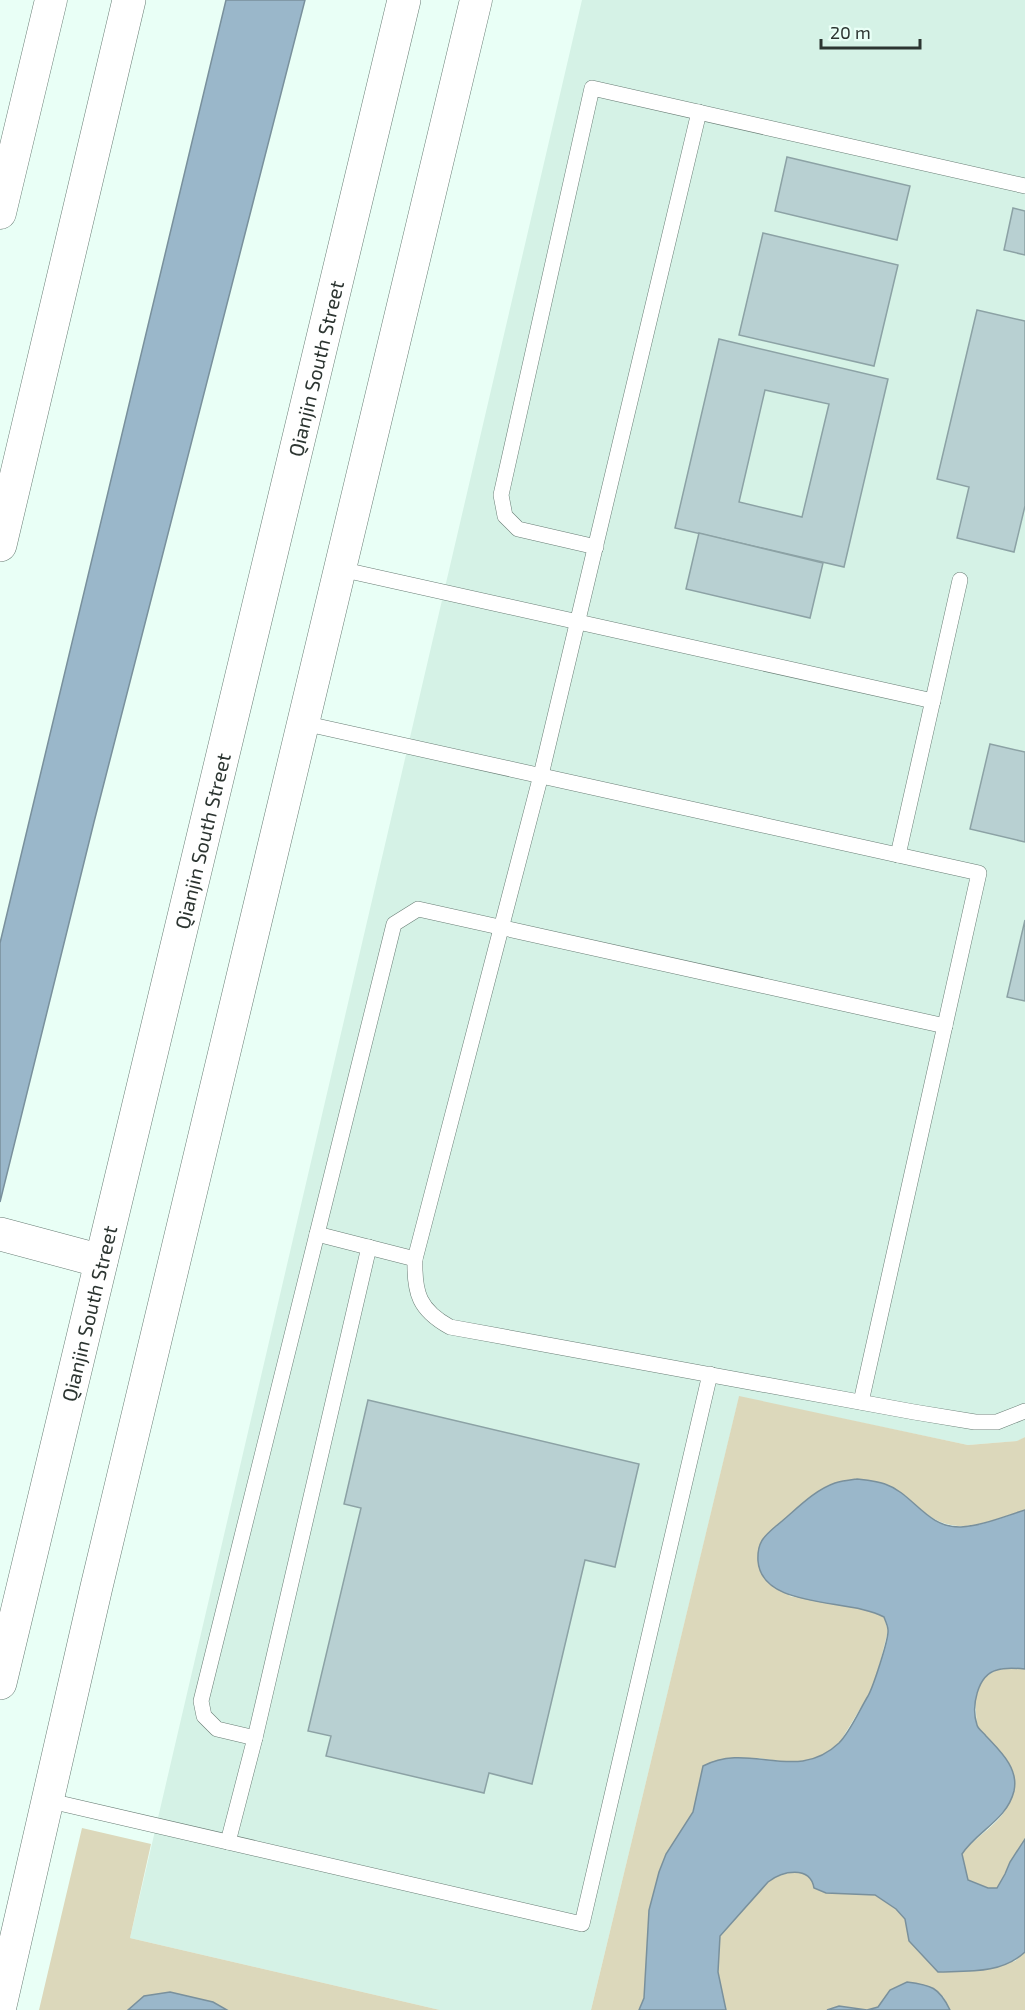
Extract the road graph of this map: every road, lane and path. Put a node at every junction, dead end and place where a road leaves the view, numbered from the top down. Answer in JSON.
{"nodes":[{"id":1,"x":51,"y":0,"type":"edge"},
{"id":2,"x":129,"y":0,"type":"edge"},
{"id":3,"x":404,"y":0,"type":"edge"},
{"id":4,"x":476,"y":0,"type":"edge"},
{"id":5,"x":699,"y":112,"type":"junction"},
{"id":6,"x":1025,"y":186,"type":"edge"},
{"id":7,"x":0,"y":213,"type":"edge"},
{"id":8,"x":0,"y":545,"type":"edge"},
{"id":9,"x":596,"y":547,"type":"junction"},
{"id":10,"x":340,"y":569,"type":"junction"},
{"id":11,"x":960,"y":580,"type":"dead end"},
{"id":12,"x":578,"y":622,"type":"junction"},
{"id":13,"x":933,"y":701,"type":"junction"},
{"id":14,"x":303,"y":723,"type":"junction"},
{"id":15,"x":541,"y":775,"type":"junction"},
{"id":16,"x":898,"y":855,"type":"junction"},
{"id":17,"x":501,"y":927,"type":"junction"},
{"id":18,"x":945,"y":1026,"type":"junction"},
{"id":19,"x":0,"y":1234,"type":"edge"},
{"id":20,"x":317,"y":1234,"type":"junction"},
{"id":21,"x":369,"y":1247,"type":"junction"},
{"id":22,"x":415,"y":1259,"type":"junction"},
{"id":23,"x":101,"y":1260,"type":"junction"},
{"id":24,"x":710,"y":1374,"type":"junction"},
{"id":25,"x":861,"y":1402,"type":"junction"},
{"id":26,"x":1025,"y":1411,"type":"edge"},
{"id":27,"x":0,"y":1683,"type":"edge"},
{"id":28,"x":255,"y":1738,"type":"junction"},
{"id":29,"x":46,"y":1800,"type":"junction"},
{"id":30,"x":228,"y":1842,"type":"junction"},
{"id":31,"x":0,"y":2008,"type":"edge"}],
"edges":[{"from":1,"to":7,"type":"street"},
{"from":2,"to":8,"type":"main road"},
{"from":3,"to":23,"type":"main road","name":"Qianjin South Street"},
{"from":4,"to":10,"type":"street"},
{"from":5,"to":6,"type":"lane"},
{"from":5,"to":9,"type":"lane"},
{"from":5,"to":9,"type":"lane"},
{"from":9,"to":12,"type":"lane"},
{"from":10,"to":12,"type":"lane"},
{"from":10,"to":14,"type":"street"},
{"from":11,"to":13,"type":"lane"},
{"from":12,"to":13,"type":"lane"},
{"from":12,"to":15,"type":"lane"},
{"from":13,"to":16,"type":"lane"},
{"from":14,"to":15,"type":"lane"},
{"from":14,"to":29,"type":"street"},
{"from":15,"to":16,"type":"lane"},
{"from":15,"to":17,"type":"lane"},
{"from":16,"to":18,"type":"lane"},
{"from":17,"to":18,"type":"lane"},
{"from":17,"to":20,"type":"lane"},
{"from":17,"to":22,"type":"lane"},
{"from":18,"to":25,"type":"lane"},
{"from":19,"to":23,"type":"main road"},
{"from":20,"to":21,"type":"lane"},
{"from":20,"to":28,"type":"lane"},
{"from":21,"to":22,"type":"lane"},
{"from":21,"to":28,"type":"lane"},
{"from":22,"to":24,"type":"lane"},
{"from":23,"to":27,"type":"main road","name":"Qianjin South Street"},
{"from":24,"to":25,"type":"lane"},
{"from":24,"to":30,"type":"lane"},
{"from":25,"to":26,"type":"lane"},
{"from":28,"to":30,"type":"lane"},
{"from":29,"to":30,"type":"lane"},
{"from":29,"to":31,"type":"street"}]}
